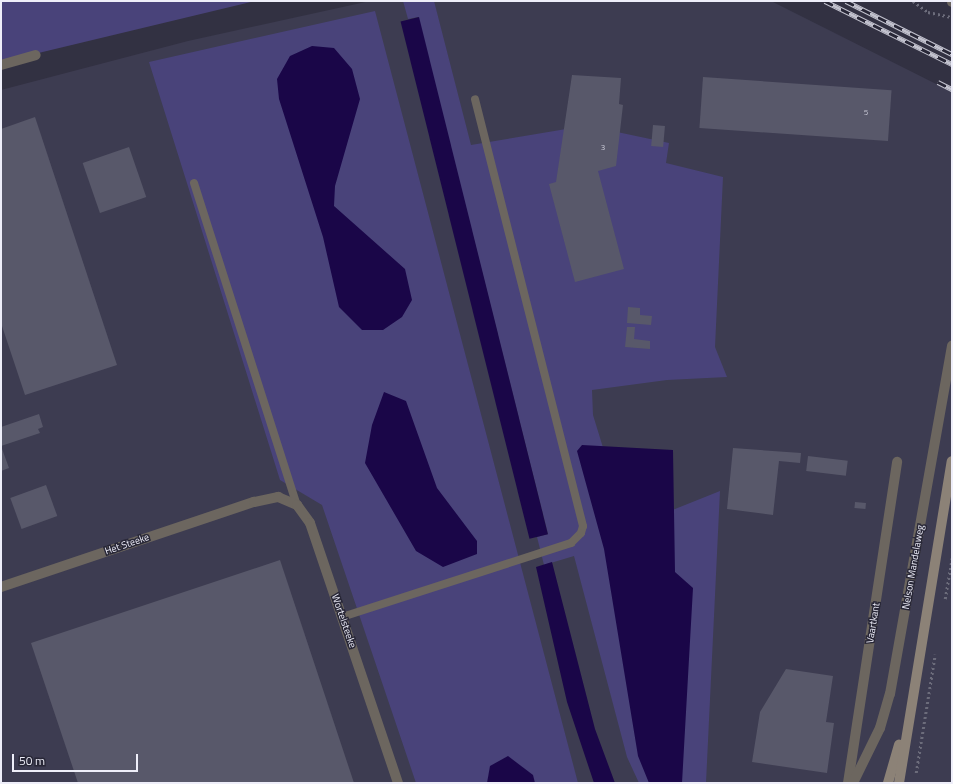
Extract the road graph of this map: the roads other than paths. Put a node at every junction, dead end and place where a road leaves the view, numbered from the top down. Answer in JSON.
{"nodes":[{"id":1,"x":36,"y":55,"type":"dead end"},
{"id":2,"x":1,"y":65,"type":"edge"},
{"id":3,"x":475,"y":100,"type":"dead end"},
{"id":4,"x":194,"y":183,"type":"dead end"},
{"id":5,"x":952,"y":345,"type":"edge"},
{"id":6,"x":952,"y":461,"type":"edge"},
{"id":7,"x":897,"y":462,"type":"dead end"},
{"id":8,"x":297,"y":505,"type":"junction"},
{"id":9,"x":1,"y":587,"type":"edge"},
{"id":10,"x":342,"y":617,"type":"junction"},
{"id":11,"x":908,"y":716,"type":"junction"},
{"id":12,"x":398,"y":783,"type":"edge"},
{"id":13,"x":848,"y":783,"type":"edge"},
{"id":14,"x":853,"y":783,"type":"edge"},
{"id":15,"x":888,"y":783,"type":"edge"},
{"id":16,"x":899,"y":783,"type":"edge"}],
"edges":[{"from":1,"to":2,"type":"street"},
{"from":3,"to":10,"type":"lane"},
{"from":4,"to":8,"type":"lane"},
{"from":5,"to":14,"type":"street","name":"Nelson Mandelaweg"},
{"from":6,"to":11,"type":"street","name":"Nelson Mandelaweg"},
{"from":7,"to":13,"type":"street","name":"Vaartkant"},
{"from":8,"to":9,"type":"street","name":"Het Steeke"},
{"from":8,"to":10,"type":"street","name":"Wortelsteeke"},
{"from":10,"to":12,"type":"street","name":"Wortelsteeke"},
{"from":11,"to":15,"type":"street","name":"Nelson Mandelaweg"},
{"from":11,"to":16,"type":"street","name":"Nelson Mandelaweg"}]}
